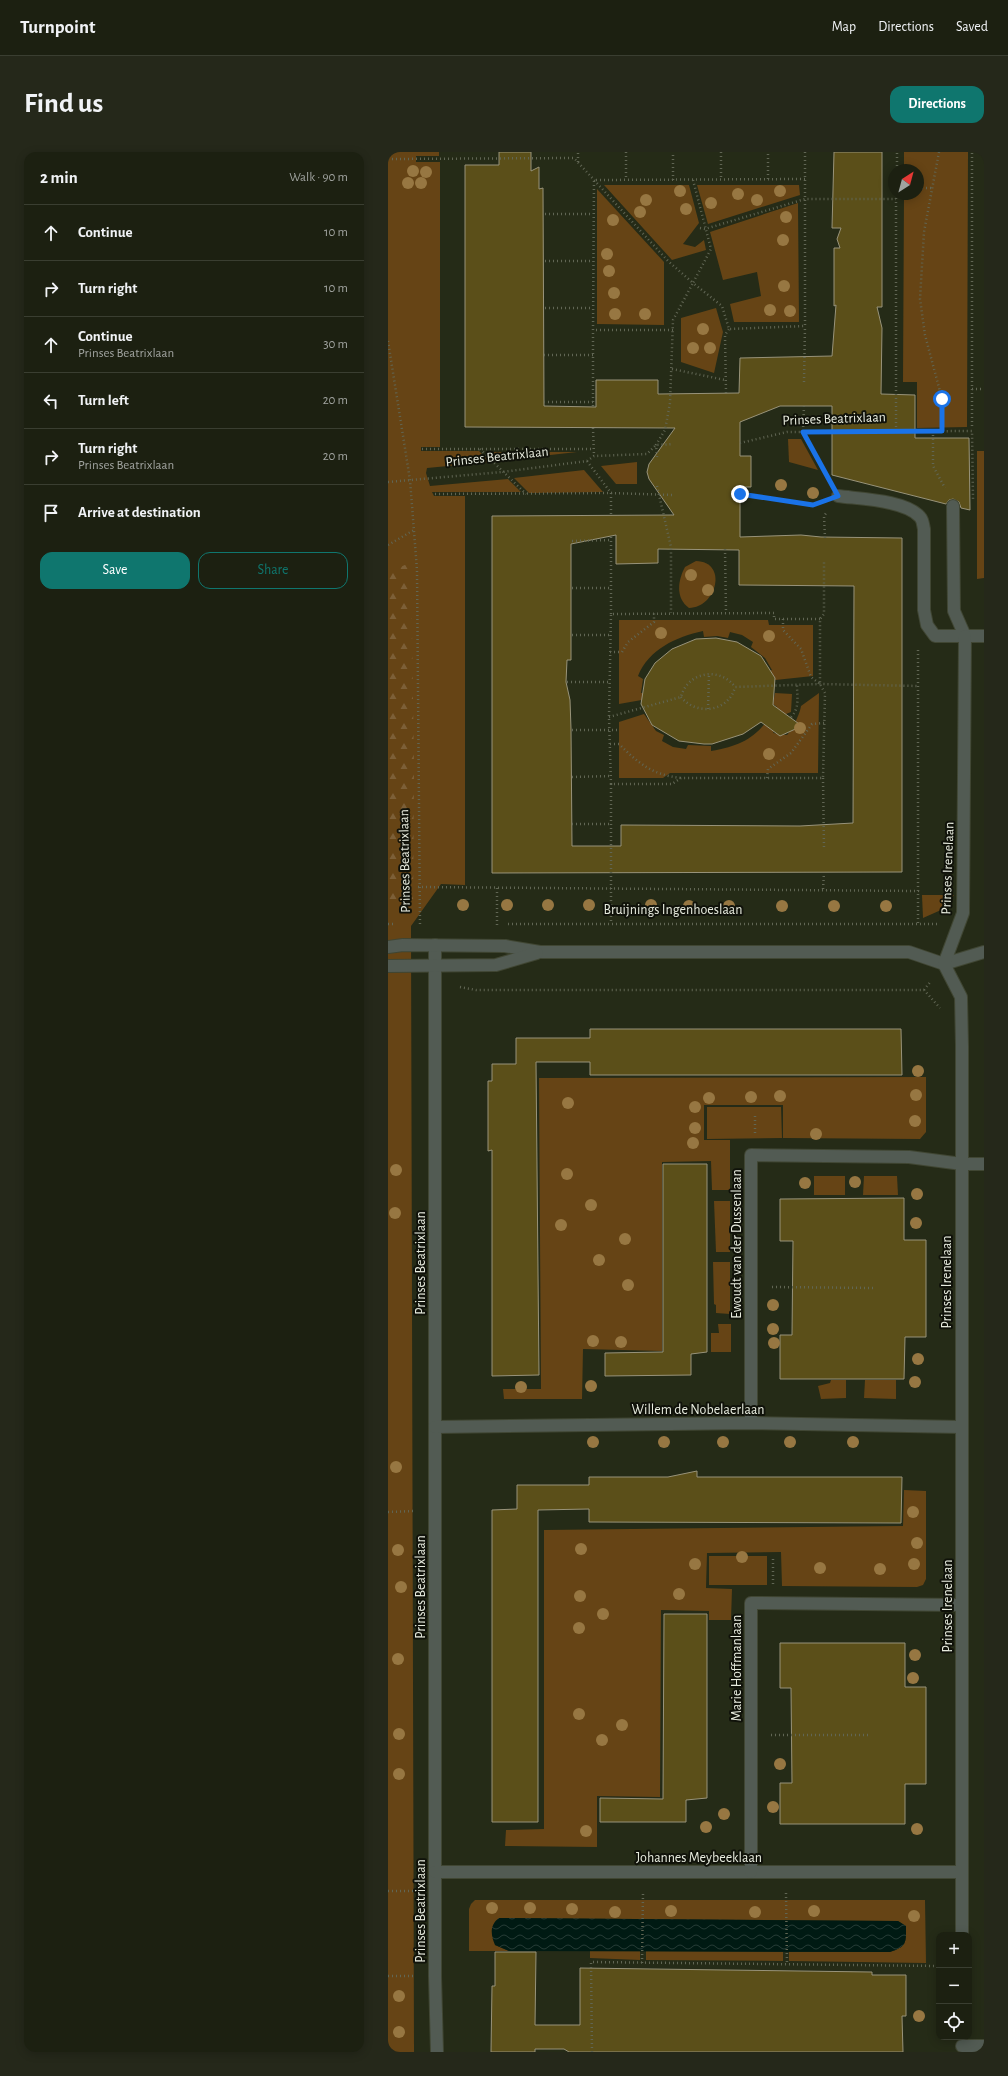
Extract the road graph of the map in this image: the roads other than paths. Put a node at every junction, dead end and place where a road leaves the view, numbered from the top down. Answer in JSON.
{"nodes":[{"id":1,"x":838,"y":496,"type":"road end"},
{"id":2,"x":953,"y":506,"type":"dead end"},
{"id":3,"x":965,"y":636,"type":"junction"},
{"id":4,"x":984,"y":636,"type":"edge"},
{"id":5,"x":435,"y":945,"type":"junction"},
{"id":6,"x":388,"y":947,"type":"edge"},
{"id":7,"x":540,"y":952,"type":"junction"},
{"id":8,"x":984,"y":952,"type":"edge"},
{"id":9,"x":944,"y":964,"type":"junction"},
{"id":10,"x":388,"y":966,"type":"edge"},
{"id":11,"x":435,"y":966,"type":"junction"},
{"id":12,"x":962,"y":1164,"type":"junction"},
{"id":13,"x":984,"y":1164,"type":"edge"},
{"id":14,"x":751,"y":1423,"type":"junction"},
{"id":15,"x":435,"y":1427,"type":"junction"},
{"id":16,"x":961,"y":1427,"type":"junction"},
{"id":17,"x":962,"y":1605,"type":"junction"},
{"id":18,"x":435,"y":1872,"type":"junction"},
{"id":19,"x":751,"y":1872,"type":"junction"},
{"id":20,"x":962,"y":1872,"type":"junction"},
{"id":21,"x":962,"y":1932,"type":"edge"},
{"id":22,"x":962,"y":2045,"type":"edge"},
{"id":23,"x":984,"y":2046,"type":"edge"},
{"id":24,"x":437,"y":2052,"type":"edge"}],
"edges":[{"from":1,"to":3,"type":"street"},
{"from":2,"to":3,"type":"street"},
{"from":3,"to":4,"type":"street"},
{"from":3,"to":9,"type":"street","name":"Prinses Irenelaan"},
{"from":5,"to":6,"type":"street"},
{"from":5,"to":7,"type":"street"},
{"from":5,"to":11,"type":"street","name":"Prinses Beatrixlaan"},
{"from":7,"to":9,"type":"street"},
{"from":7,"to":11,"type":"street"},
{"from":8,"to":9,"type":"street"},
{"from":9,"to":12,"type":"street","name":"Prinses Irenelaan"},
{"from":10,"to":11,"type":"street"},
{"from":11,"to":15,"type":"street","name":"Prinses Beatrixlaan"},
{"from":12,"to":13,"type":"street"},
{"from":12,"to":14,"type":"street","name":"Ewoudt van der Dussenlaan"},
{"from":12,"to":16,"type":"street","name":"Prinses Irenelaan"},
{"from":14,"to":15,"type":"street","name":"Willem de Nobelaerlaan"},
{"from":14,"to":16,"type":"street","name":"Willem de Nobelaerlaan"},
{"from":15,"to":18,"type":"street","name":"Prinses Beatrixlaan"},
{"from":16,"to":17,"type":"street","name":"Prinses Irenelaan"},
{"from":17,"to":19,"type":"street","name":"Marie Hoffmanlaan"},
{"from":17,"to":20,"type":"street","name":"Prinses Irenelaan"},
{"from":18,"to":19,"type":"street","name":"Johannes Meybeeklaan"},
{"from":18,"to":24,"type":"street","name":"Prinses Beatrixlaan"},
{"from":19,"to":20,"type":"street","name":"Johannes Meybeeklaan"},
{"from":20,"to":21,"type":"street","name":"Prinses Irenelaan"},
{"from":22,"to":23,"type":"street"}]}
